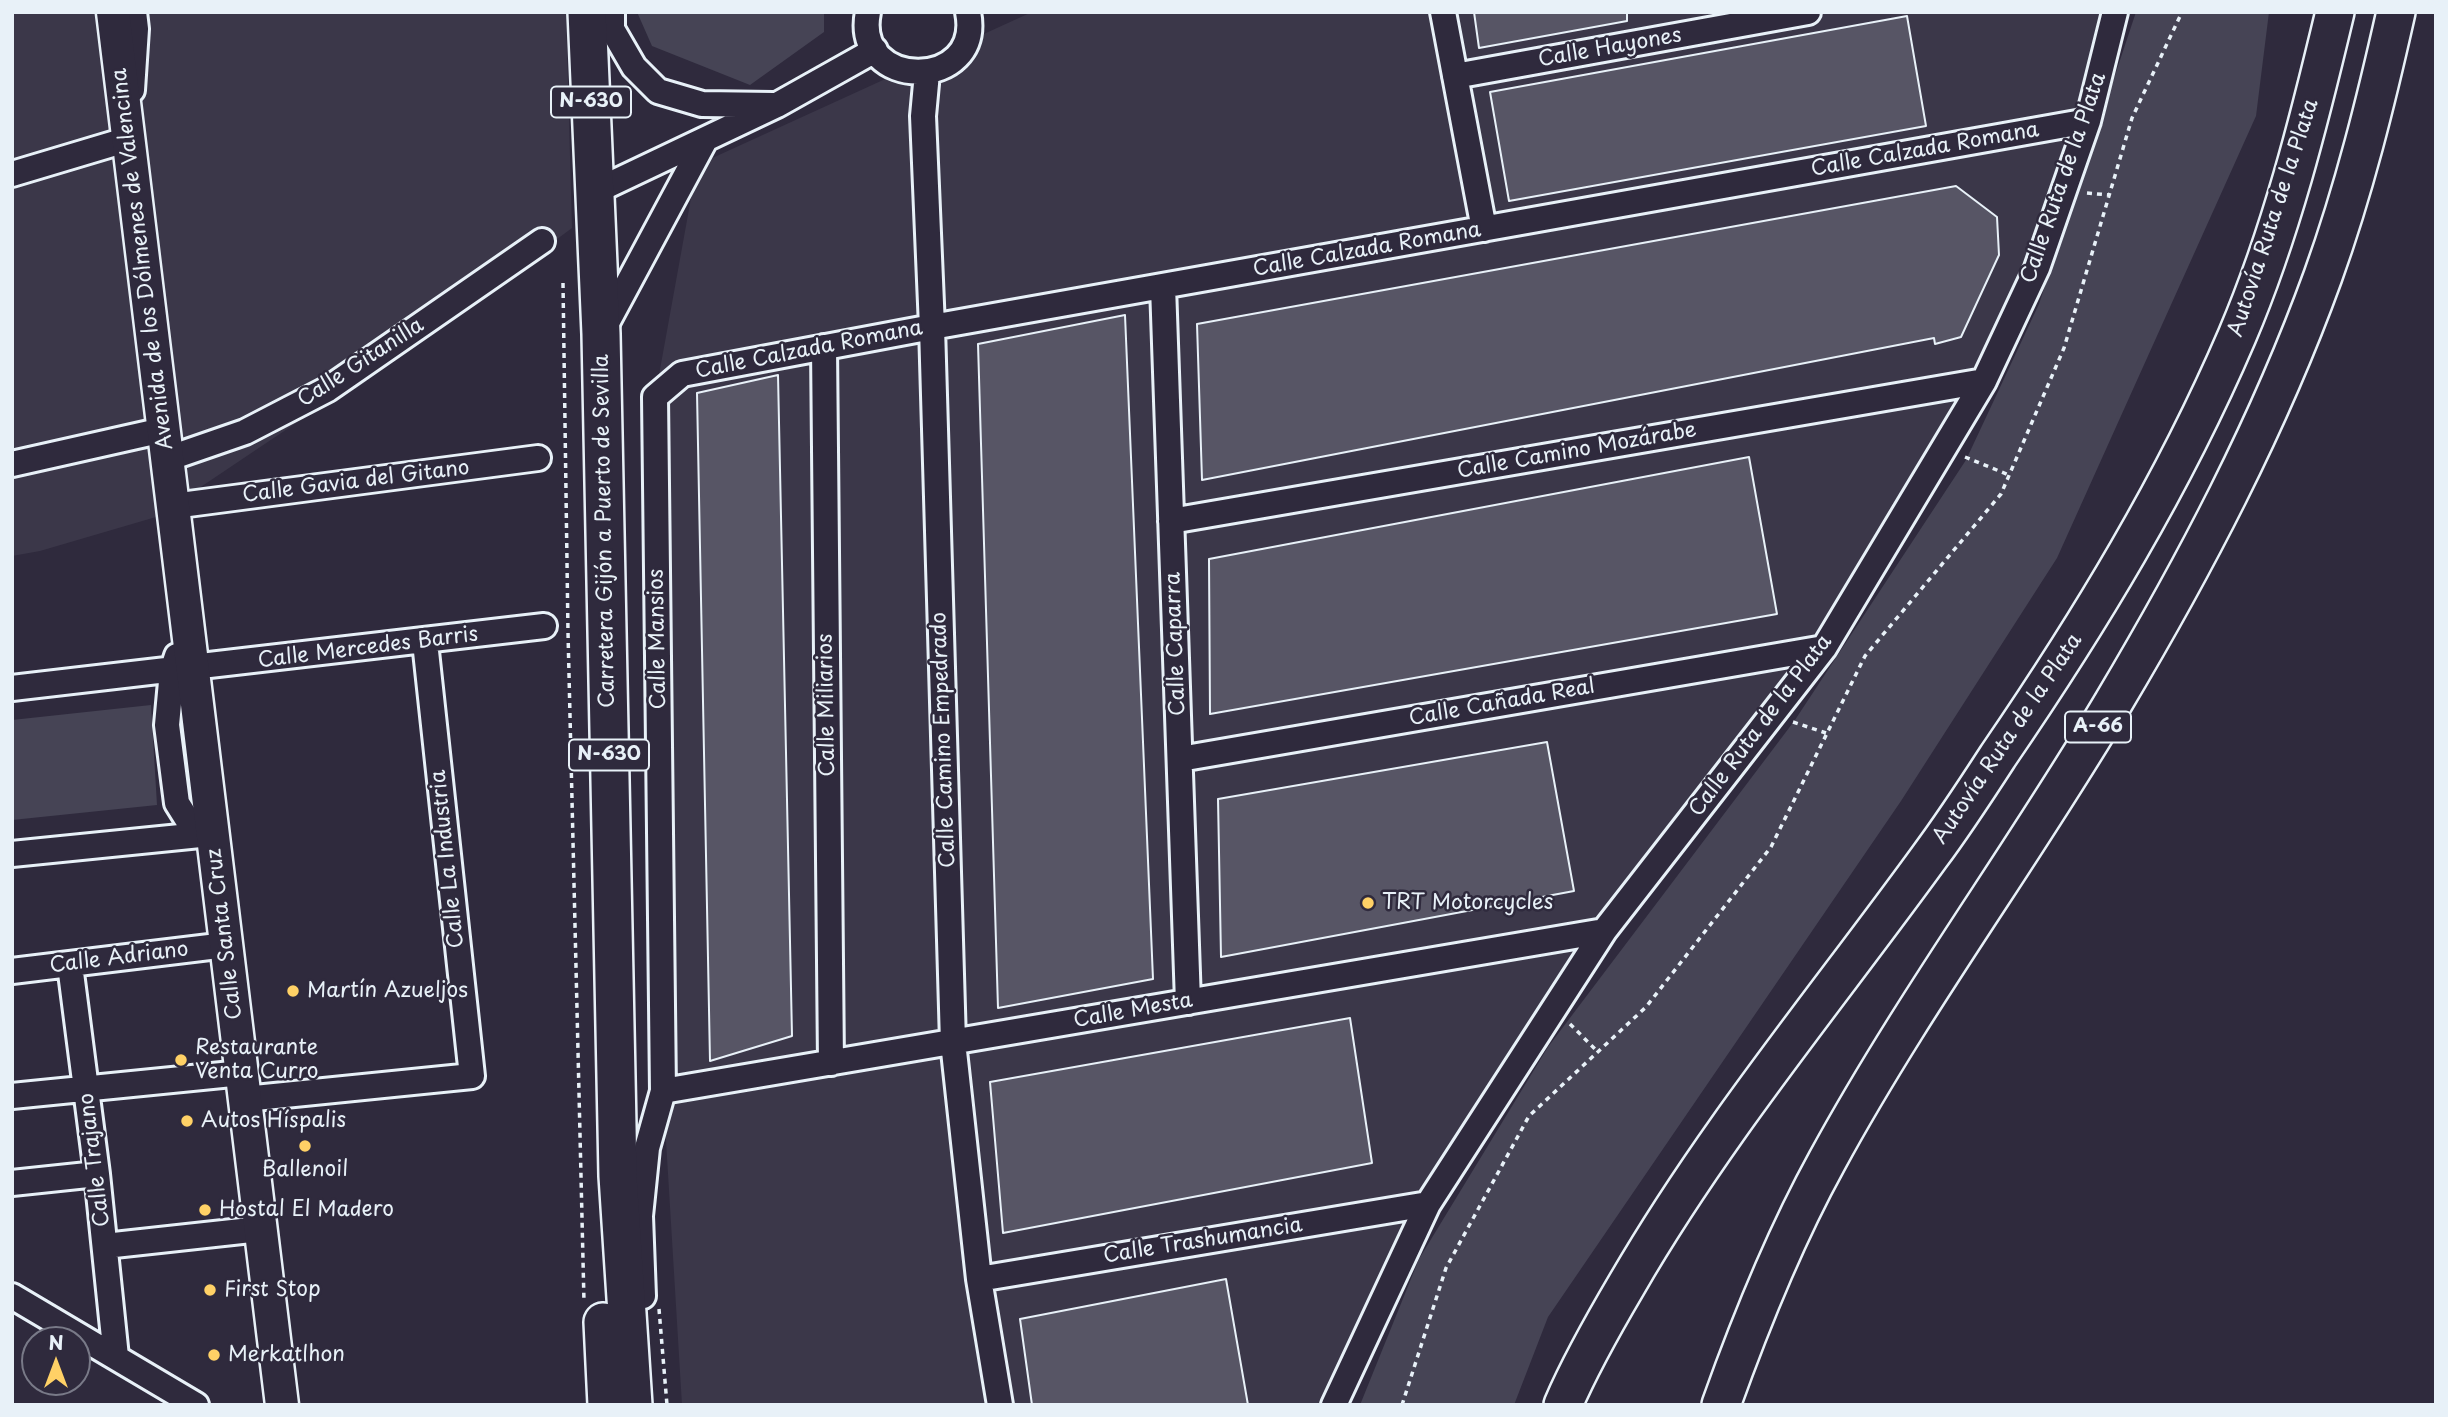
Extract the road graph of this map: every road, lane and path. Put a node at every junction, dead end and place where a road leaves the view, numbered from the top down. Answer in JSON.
{"nodes":[{"id":1,"x":113,"y":12,"type":"edge"},
{"id":2,"x":134,"y":12,"type":"edge"},
{"id":3,"x":587,"y":12,"type":"edge"},
{"id":4,"x":612,"y":12,"type":"edge"},
{"id":5,"x":868,"y":12,"type":"edge"},
{"id":6,"x":968,"y":12,"type":"edge"},
{"id":7,"x":1443,"y":12,"type":"edge"},
{"id":8,"x":1808,"y":12,"type":"edge"},
{"id":9,"x":2115,"y":12,"type":"edge"},
{"id":10,"x":2182,"y":12,"type":"edge"},
{"id":11,"x":2335,"y":12,"type":"edge"},
{"id":12,"x":2396,"y":12,"type":"edge"},
{"id":13,"x":875,"y":50,"type":"junction"},
{"id":14,"x":927,"y":73,"type":"junction"},
{"id":15,"x":1455,"y":76,"type":"junction"},
{"id":16,"x":777,"y":105,"type":"junction"},
{"id":17,"x":2088,"y":121,"type":"junction"},
{"id":18,"x":128,"y":136,"type":"junction"},
{"id":19,"x":705,"y":140,"type":"junction"},
{"id":20,"x":12,"y":174,"type":"edge"},
{"id":21,"x":594,"y":192,"type":"junction"},
{"id":22,"x":1484,"y":229,"type":"junction"},
{"id":23,"x":542,"y":240,"type":"dead end"},
{"id":24,"x":564,"y":283,"type":"dead end"},
{"id":25,"x":1163,"y":286,"type":"junction"},
{"id":26,"x":932,"y":327,"type":"junction"},
{"id":27,"x":601,"y":334,"type":"junction"},
{"id":28,"x":824,"y":347,"type":"junction"},
{"id":29,"x":1984,"y":381,"type":"junction"},
{"id":30,"x":655,"y":397,"type":"joint"},
{"id":31,"x":165,"y":444,"type":"junction"},
{"id":32,"x":1943,"y":449,"type":"junction"},
{"id":33,"x":538,"y":458,"type":"dead end"},
{"id":34,"x":12,"y":464,"type":"edge"},
{"id":35,"x":2010,"y":475,"type":"junction"},
{"id":36,"x":173,"y":506,"type":"junction"},
{"id":37,"x":1171,"y":522,"type":"junction"},
{"id":38,"x":544,"y":626,"type":"dead end"},
{"id":39,"x":425,"y":642,"type":"junction"},
{"id":40,"x":1824,"y":648,"type":"junction"},
{"id":41,"x":182,"y":669,"type":"junction"},
{"id":42,"x":12,"y":688,"type":"edge"},
{"id":43,"x":1771,"y":715,"type":"junction"},
{"id":44,"x":1826,"y":733,"type":"junction"},
{"id":45,"x":1180,"y":759,"type":"junction"},
{"id":46,"x":205,"y":835,"type":"junction"},
{"id":47,"x":12,"y":854,"type":"edge"},
{"id":48,"x":1604,"y":931,"type":"junction"},
{"id":49,"x":226,"y":945,"type":"junction"},
{"id":50,"x":70,"y":965,"type":"junction"},
{"id":51,"x":12,"y":971,"type":"edge"},
{"id":52,"x":1188,"y":1002,"type":"junction"},
{"id":53,"x":1554,"y":1008,"type":"junction"},
{"id":54,"x":953,"y":1042,"type":"junction"},
{"id":55,"x":1598,"y":1052,"type":"junction"},
{"id":56,"x":831,"y":1063,"type":"junction"},
{"id":57,"x":243,"y":1086,"type":"junction"},
{"id":58,"x":86,"y":1089,"type":"junction"},
{"id":59,"x":663,"y":1091,"type":"junction"},
{"id":60,"x":12,"y":1096,"type":"edge"},
{"id":61,"x":97,"y":1174,"type":"junction"},
{"id":62,"x":618,"y":1176,"type":"junction"},
{"id":63,"x":12,"y":1183,"type":"edge"},
{"id":64,"x":1428,"y":1204,"type":"junction"},
{"id":65,"x":260,"y":1229,"type":"junction"},
{"id":66,"x":105,"y":1247,"type":"junction"},
{"id":67,"x":979,"y":1279,"type":"junction"},
{"id":68,"x":12,"y":1296,"type":"edge"},
{"id":69,"x":584,"y":1304,"type":"dead end"},
{"id":70,"x":116,"y":1357,"type":"junction"},
{"id":71,"x":631,"y":1368,"type":"junction"},
{"id":72,"x":196,"y":1405,"type":"edge"},
{"id":73,"x":282,"y":1405,"type":"edge"},
{"id":74,"x":607,"y":1405,"type":"edge"},
{"id":75,"x":633,"y":1405,"type":"edge"},
{"id":76,"x":1000,"y":1405,"type":"edge"},
{"id":77,"x":1334,"y":1405,"type":"edge"},
{"id":78,"x":1402,"y":1405,"type":"edge"},
{"id":79,"x":1563,"y":1405,"type":"edge"},
{"id":80,"x":1721,"y":1405,"type":"edge"}],
"edges":[{"from":1,"to":18,"type":"main road","name":"Avenida de los Dólmenes de Valencina"},
{"from":2,"to":18,"type":"street"},
{"from":3,"to":21,"type":"highway","name":"Carretera Gijón a Puerto de Sevilla","number":"N-630"},
{"from":4,"to":16,"type":"street"},
{"from":5,"to":13,"type":"street"},
{"from":6,"to":14,"type":"street"},
{"from":7,"to":15,"type":"street"},
{"from":8,"to":15,"type":"street","name":"Calle Hayones"},
{"from":9,"to":17,"type":"street","name":"Calle Ruta de la Plata"},
{"from":10,"to":35,"type":"path"},
{"from":11,"to":79,"type":"highway","name":"Autovía Ruta de la Plata","number":"A-66"},
{"from":12,"to":80,"type":"highway","number":"A-66"},
{"from":13,"to":14,"type":"street"},
{"from":13,"to":16,"type":"street"},
{"from":14,"to":26,"type":"street","name":"Calle Camino Empedrado"},
{"from":15,"to":22,"type":"street"},
{"from":16,"to":19,"type":"street"},
{"from":17,"to":22,"type":"street","name":"Calle Calzada Romana"},
{"from":17,"to":29,"type":"street","name":"Calle Ruta de la Plata"},
{"from":18,"to":20,"type":"street"},
{"from":18,"to":31,"type":"main road","name":"Avenida de los Dólmenes de Valencina"},
{"from":19,"to":21,"type":"street"},
{"from":19,"to":27,"type":"street"},
{"from":21,"to":27,"type":"highway","name":"Carretera Gijón a Puerto de Sevilla","number":"N-630"},
{"from":22,"to":25,"type":"street","name":"Calle Calzada Romana"},
{"from":23,"to":31,"type":"street","name":"Calle Gitanilla"},
{"from":24,"to":69,"type":"path"},
{"from":25,"to":26,"type":"street","name":"Calle Calzada Romana"},
{"from":25,"to":37,"type":"street","name":"Calle Caparra"},
{"from":26,"to":28,"type":"street","name":"Calle Calzada Romana"},
{"from":26,"to":54,"type":"street","name":"Calle Camino Empedrado"},
{"from":27,"to":62,"type":"highway","name":"Carretera Gijón a Puerto de Sevilla","number":"N-630"},
{"from":28,"to":30,"type":"street","name":"Calle Calzada Romana"},
{"from":28,"to":56,"type":"street","name":"Calle Miliarios"},
{"from":29,"to":32,"type":"street","name":"Calle Ruta de la Plata"},
{"from":29,"to":37,"type":"street","name":"Calle Camino Mozárabe"},
{"from":30,"to":59,"type":"street","name":"Calle Mansios"},
{"from":31,"to":34,"type":"street","name":"Calle Gitanilla"},
{"from":31,"to":36,"type":"main road","name":"Avenida de los Dólmenes de Valencina"},
{"from":32,"to":35,"type":"path"},
{"from":32,"to":40,"type":"street","name":"Calle Ruta de la Plata"},
{"from":33,"to":36,"type":"street","name":"Calle Gavia del Gitano"},
{"from":35,"to":44,"type":"path"},
{"from":36,"to":41,"type":"main road","name":"Calle Santa Cruz"},
{"from":37,"to":45,"type":"street","name":"Calle Caparra"},
{"from":38,"to":39,"type":"street","name":"Calle Mercedes Barris"},
{"from":39,"to":41,"type":"street","name":"Calle Mercedes Barris"},
{"from":39,"to":57,"type":"street","name":"Calle La Industria"},
{"from":40,"to":43,"type":"street","name":"Calle Ruta de la Plata"},
{"from":40,"to":45,"type":"street","name":"Calle Cañada Real"},
{"from":41,"to":42,"type":"street","name":"Calle Mercedes Barris"},
{"from":41,"to":46,"type":"main road","name":"Calle Santa Cruz"},
{"from":43,"to":44,"type":"path"},
{"from":43,"to":48,"type":"street","name":"Calle Ruta de la Plata"},
{"from":44,"to":55,"type":"path"},
{"from":45,"to":52,"type":"street","name":"Calle Caparra"},
{"from":46,"to":47,"type":"street"},
{"from":46,"to":49,"type":"main road","name":"Calle Santa Cruz"},
{"from":48,"to":52,"type":"street","name":"Calle Mesta"},
{"from":48,"to":53,"type":"street","name":"Calle Ruta de la Plata"},
{"from":49,"to":50,"type":"street","name":"Calle Adriano"},
{"from":49,"to":57,"type":"main road","name":"Calle Santa Cruz"},
{"from":50,"to":51,"type":"street","name":"Calle Adriano"},
{"from":50,"to":58,"type":"street","name":"Calle Trajano"},
{"from":52,"to":54,"type":"street","name":"Calle Mesta"},
{"from":53,"to":55,"type":"path"},
{"from":53,"to":64,"type":"street","name":"Calle Ruta de la Plata"},
{"from":54,"to":56,"type":"street","name":"Calle Mesta"},
{"from":54,"to":67,"type":"street","name":"Calle Camino Empedrado"},
{"from":55,"to":78,"type":"path"},
{"from":56,"to":59,"type":"street","name":"Calle Mesta"},
{"from":57,"to":58,"type":"street"},
{"from":57,"to":65,"type":"main road","name":"Calle Santa Cruz"},
{"from":58,"to":60,"type":"street"},
{"from":58,"to":61,"type":"street","name":"Calle Trajano"},
{"from":59,"to":71,"type":"street","name":"Calle Mansios"},
{"from":61,"to":63,"type":"street"},
{"from":61,"to":66,"type":"street","name":"Calle Trajano"},
{"from":62,"to":71,"type":"highway","name":"Carretera Gijón a Puerto de Sevilla","number":"N-630"},
{"from":62,"to":74,"type":"highway","name":"Carretera Gijón a Puerto de Sevilla","number":"N-630"},
{"from":64,"to":67,"type":"street","name":"Calle Trashumancia"},
{"from":64,"to":77,"type":"street","name":"Calle Ruta de la Plata"},
{"from":65,"to":66,"type":"street"},
{"from":65,"to":73,"type":"main road","name":"Calle Santa Cruz"},
{"from":66,"to":70,"type":"street","name":"Calle Trajano"},
{"from":67,"to":76,"type":"street","name":"Calle Camino Empedrado"},
{"from":68,"to":70,"type":"street"},
{"from":70,"to":72,"type":"street"},
{"from":71,"to":75,"type":"highway","name":"Carretera Gijón a Puerto de Sevilla"}]}
